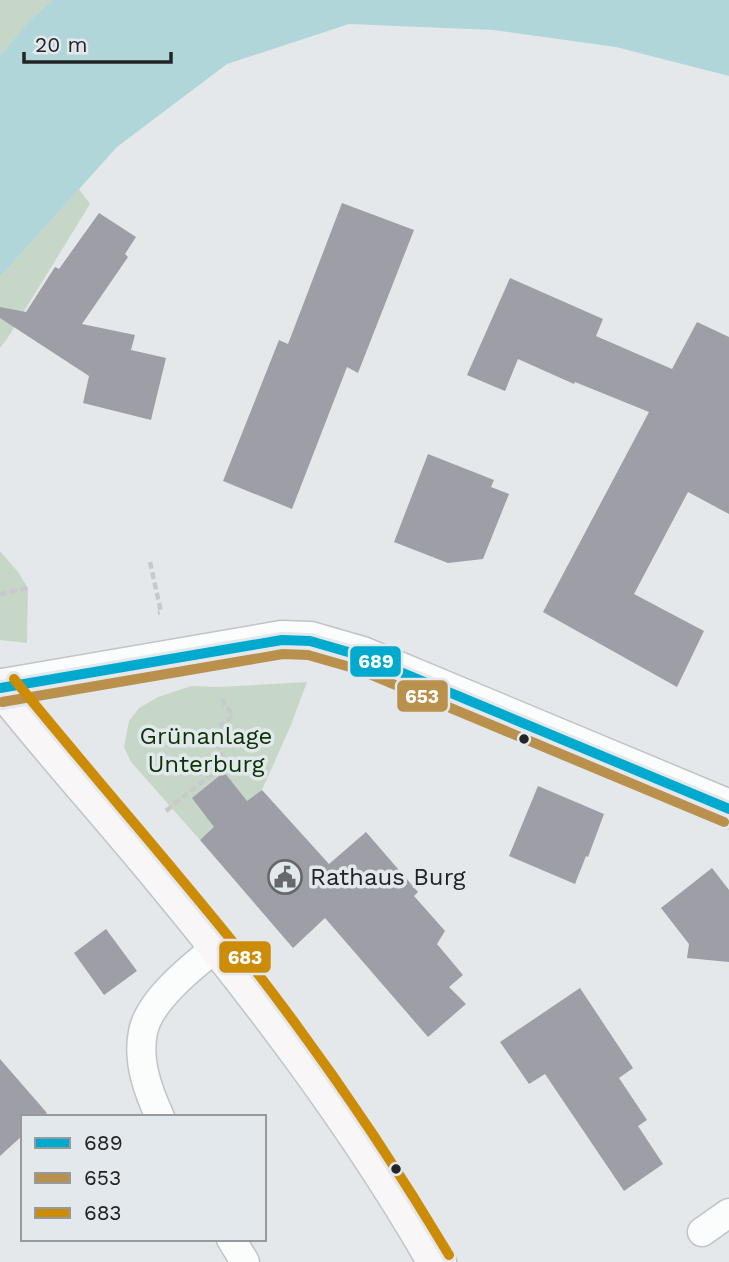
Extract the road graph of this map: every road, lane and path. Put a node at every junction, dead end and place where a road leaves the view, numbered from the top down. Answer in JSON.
{"nodes":[{"id":1,"x":150,"y":562,"type":"dead end"},
{"id":2,"x":28,"y":588,"type":"dead end"},
{"id":3,"x":0,"y":594,"type":"edge"},
{"id":4,"x":161,"y":612,"type":"dead end"},
{"id":5,"x":2,"y":688,"type":"edge"},
{"id":6,"x":224,"y":703,"type":"dead end"},
{"id":7,"x":729,"y":809,"type":"edge"},
{"id":8,"x":157,"y":818,"type":"dead end"},
{"id":9,"x":218,"y":946,"type":"junction"},
{"id":10,"x":159,"y":1115,"type":"edge"},
{"id":11,"x":729,"y":1213,"type":"edge"},
{"id":12,"x":702,"y":1233,"type":"dead end"},
{"id":13,"x":232,"y":1241,"type":"edge"},
{"id":14,"x":245,"y":1262,"type":"edge"},
{"id":15,"x":437,"y":1262,"type":"edge"}],
"edges":[{"from":1,"to":4,"type":"path"},
{"from":2,"to":3,"type":"path"},
{"from":5,"to":7,"type":"street"},
{"from":5,"to":9,"type":"main road"},
{"from":6,"to":8,"type":"path"},
{"from":9,"to":10,"type":"lane"},
{"from":9,"to":15,"type":"main road"},
{"from":11,"to":12,"type":"lane"},
{"from":13,"to":14,"type":"lane"}]}
